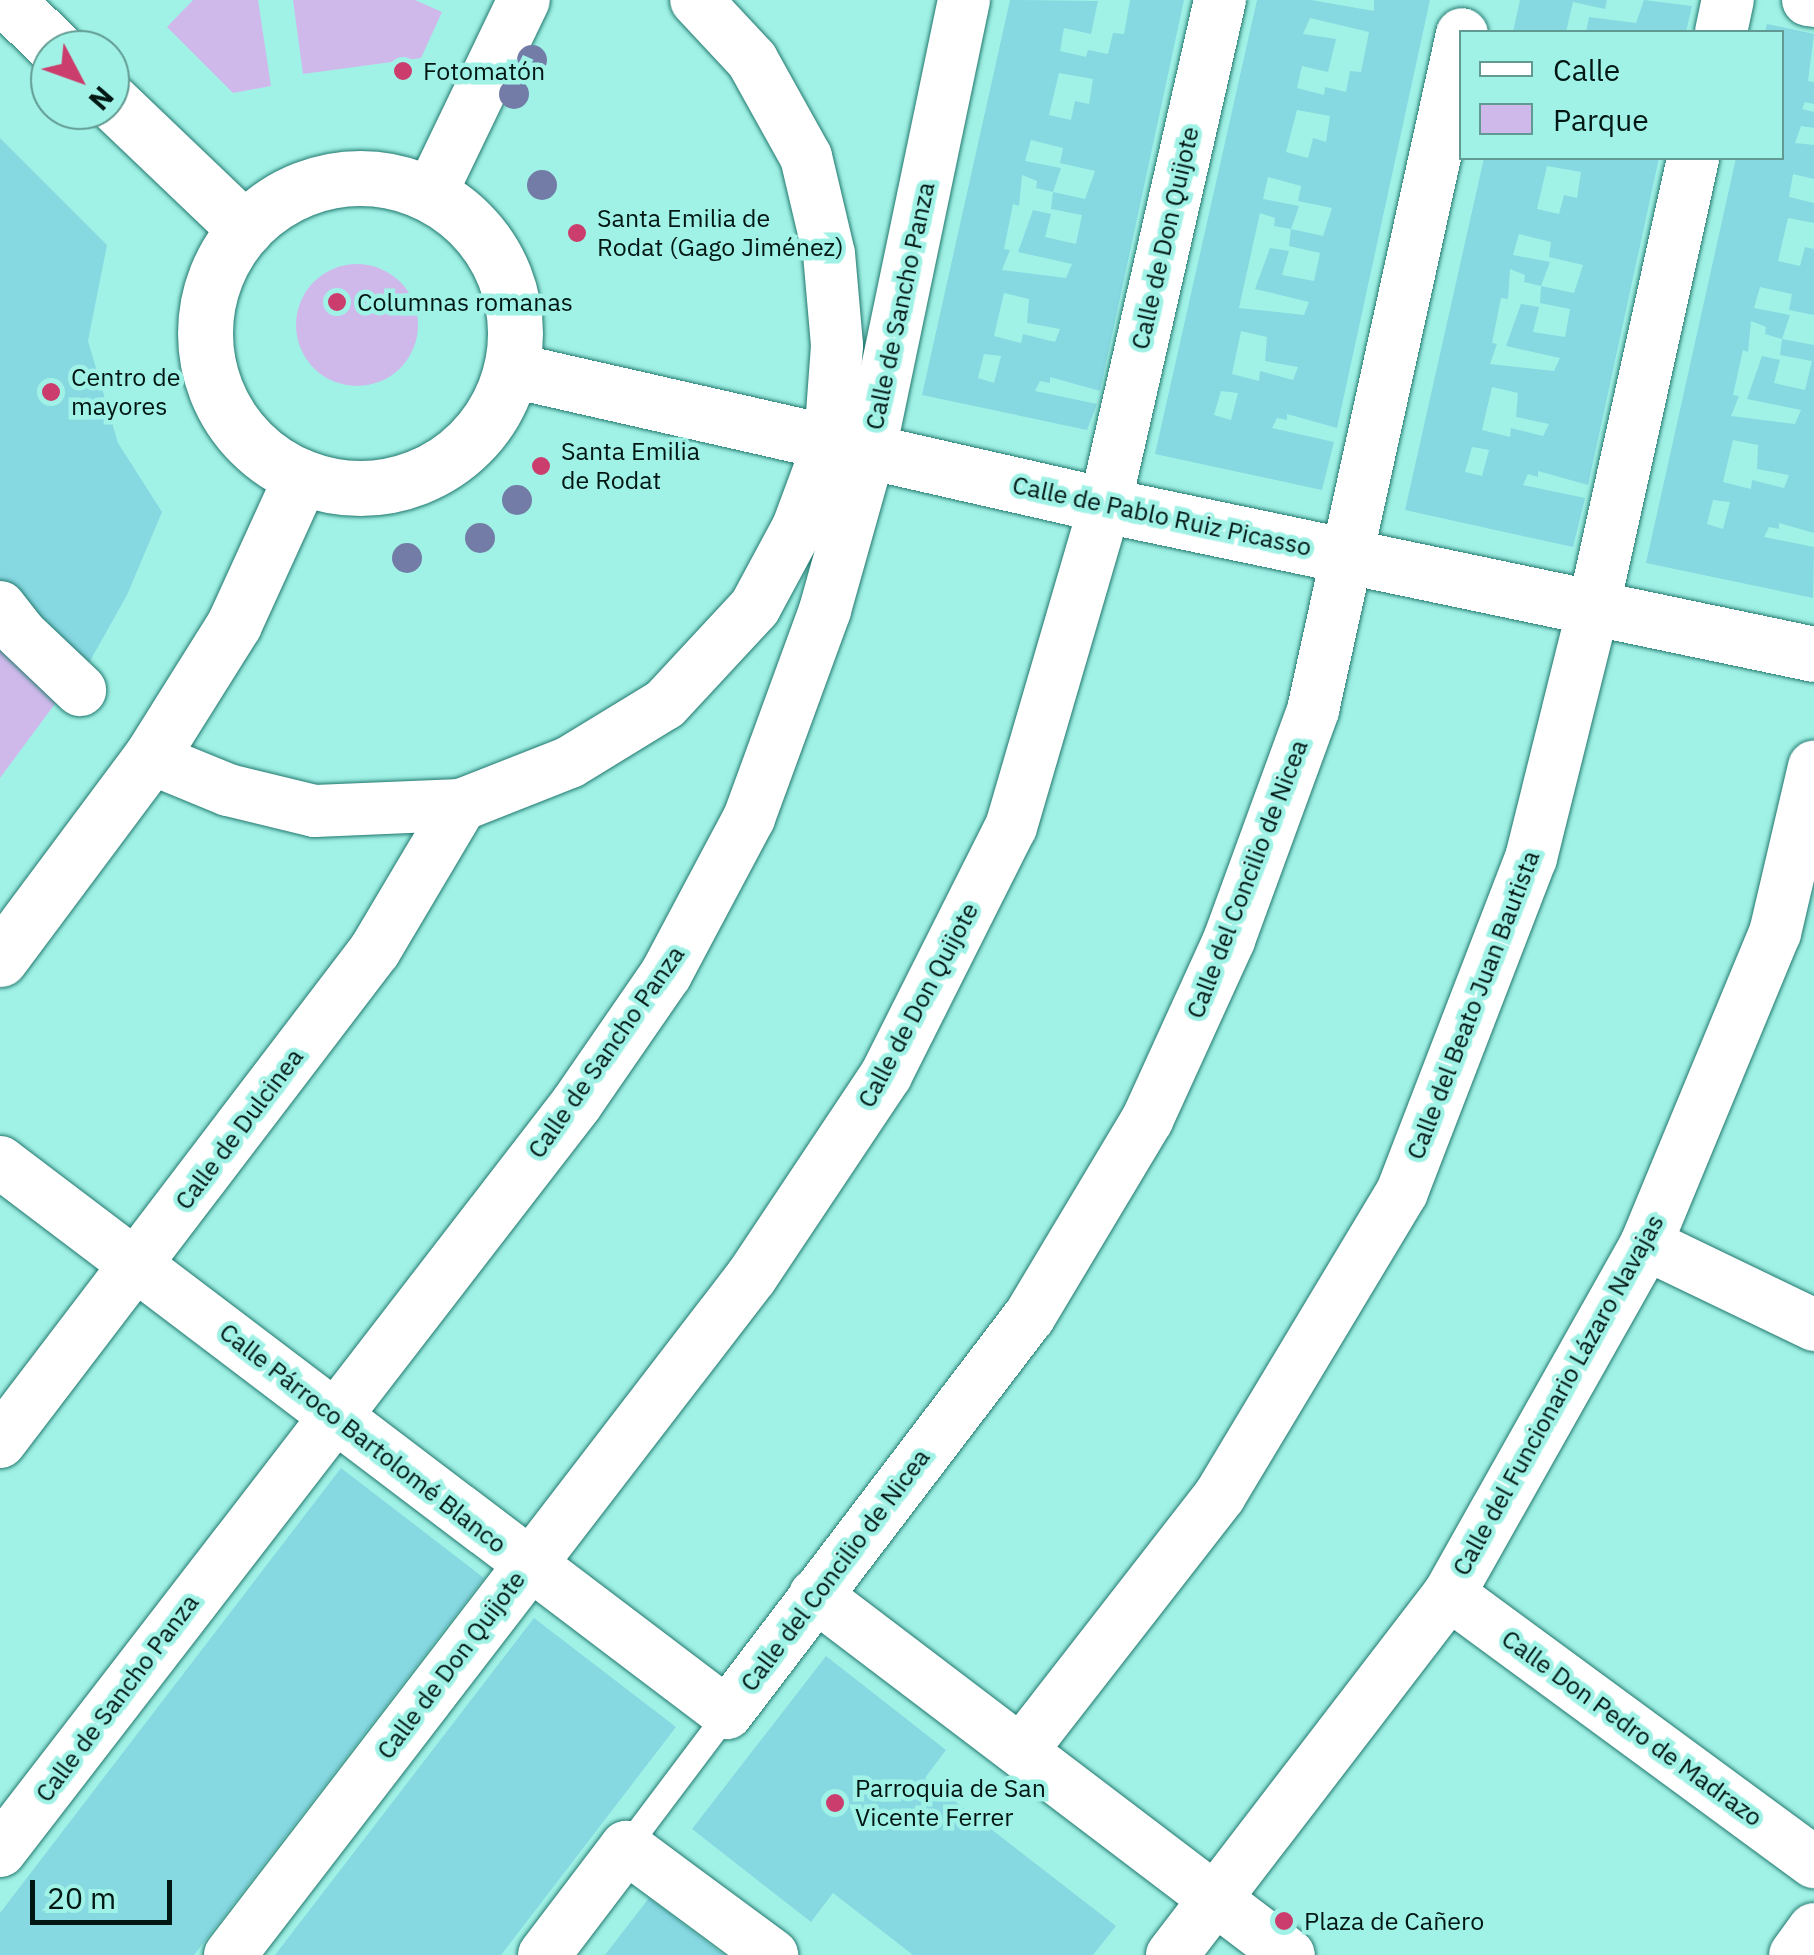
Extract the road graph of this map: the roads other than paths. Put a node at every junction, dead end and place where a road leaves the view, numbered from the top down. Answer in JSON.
{"nodes":[{"id":1,"x":6,"y":0,"type":"edge"},
{"id":2,"x":524,"y":0,"type":"edge"},
{"id":3,"x":696,"y":0,"type":"edge"},
{"id":4,"x":964,"y":0,"type":"edge"},
{"id":5,"x":1220,"y":0,"type":"edge"},
{"id":6,"x":1469,"y":0,"type":"edge"},
{"id":7,"x":1728,"y":0,"type":"edge"},
{"id":8,"x":37,"y":30,"type":"edge"},
{"id":9,"x":1463,"y":30,"type":"edge"},
{"id":10,"x":1721,"y":30,"type":"edge"},
{"id":11,"x":1459,"y":47,"type":"edge"},
{"id":12,"x":130,"y":119,"type":"edge"},
{"id":13,"x":1693,"y":160,"type":"edge"},
{"id":14,"x":431,"y":193,"type":"junction"},
{"id":15,"x":244,"y":229,"type":"junction"},
{"id":16,"x":512,"y":370,"type":"junction"},
{"id":17,"x":850,"y":446,"type":"junction"},
{"id":18,"x":300,"y":477,"type":"junction"},
{"id":19,"x":1105,"y":505,"type":"junction"},
{"id":20,"x":1349,"y":556,"type":"junction"},
{"id":21,"x":0,"y":607,"type":"edge"},
{"id":22,"x":1593,"y":610,"type":"junction"},
{"id":23,"x":1814,"y":654,"type":"edge"},
{"id":24,"x":80,"y":690,"type":"dead end"},
{"id":25,"x":150,"y":758,"type":"junction"},
{"id":26,"x":1814,"y":767,"type":"edge"},
{"id":27,"x":461,"y":805,"type":"junction"},
{"id":28,"x":0,"y":959,"type":"edge"},
{"id":29,"x":0,"y":1162,"type":"edge"},
{"id":30,"x":1646,"y":1244,"type":"junction"},
{"id":31,"x":136,"y":1265,"type":"junction"},
{"id":32,"x":1814,"y":1326,"type":"edge"},
{"id":33,"x":333,"y":1414,"type":"junction"},
{"id":34,"x":0,"y":1442,"type":"edge"},
{"id":35,"x":527,"y":1564,"type":"junction"},
{"id":36,"x":1449,"y":1594,"type":"junction"},
{"id":37,"x":815,"y":1595,"type":"junction"},
{"id":38,"x":728,"y":1712,"type":"junction"},
{"id":39,"x":1022,"y":1751,"type":"junction"},
{"id":40,"x":626,"y":1847,"type":"junction"},
{"id":41,"x":0,"y":1851,"type":"edge"},
{"id":42,"x":1814,"y":1862,"type":"edge"},
{"id":43,"x":1214,"y":1900,"type":"junction"},
{"id":44,"x":1814,"y":1929,"type":"edge"},
{"id":45,"x":230,"y":1955,"type":"edge"},
{"id":46,"x":544,"y":1955,"type":"edge"},
{"id":47,"x":772,"y":1955,"type":"edge"},
{"id":48,"x":1172,"y":1955,"type":"edge"},
{"id":49,"x":1289,"y":1955,"type":"edge"},
{"id":50,"x":1795,"y":1955,"type":"edge"}],
"edges":[{"from":1,"to":8,"type":"street"},
{"from":2,"to":14,"type":"street"},
{"from":3,"to":17,"type":"street"},
{"from":4,"to":17,"type":"street","name":"Calle de Sancho Panza"},
{"from":5,"to":19,"type":"street","name":"Calle de Don Quijote"},
{"from":6,"to":9,"type":"street","name":"Calle del Concilio de Nicea"},
{"from":7,"to":10,"type":"street"},
{"from":11,"to":20,"type":"street","name":"Calle del Concilio de Nicea"},
{"from":12,"to":15,"type":"street"},
{"from":13,"to":22,"type":"street","name":"Calle del Beato Juan Bautista"},
{"from":14,"to":15,"type":"street"},
{"from":14,"to":16,"type":"street"},
{"from":15,"to":18,"type":"street"},
{"from":16,"to":17,"type":"street","name":"Calle de Pablo Ruiz Picasso"},
{"from":16,"to":18,"type":"street"},
{"from":17,"to":19,"type":"street","name":"Calle de Pablo Ruiz Picasso"},
{"from":17,"to":27,"type":"street"},
{"from":17,"to":33,"type":"street","name":"Calle de Sancho Panza"},
{"from":18,"to":25,"type":"street"},
{"from":19,"to":20,"type":"street","name":"Calle de Pablo Ruiz Picasso"},
{"from":19,"to":35,"type":"street","name":"Calle de Don Quijote"},
{"from":20,"to":22,"type":"street","name":"Calle de Pablo Ruiz Picasso"},
{"from":20,"to":37,"type":"street","name":"Calle del Concilio de Nicea"},
{"from":21,"to":24,"type":"street"},
{"from":22,"to":23,"type":"street","name":"Calle de Pablo Ruiz Picasso"},
{"from":22,"to":39,"type":"street","name":"Calle del Beato Juan Bautista"},
{"from":25,"to":27,"type":"street"},
{"from":25,"to":28,"type":"street"},
{"from":26,"to":30,"type":"street","name":"Calle del Funcionario Lázaro Navajas"},
{"from":27,"to":31,"type":"street","name":"Calle de Dulcinea"},
{"from":29,"to":31,"type":"street","name":"Calle Párroco Bartolomé Blanco"},
{"from":30,"to":32,"type":"street"},
{"from":30,"to":36,"type":"street","name":"Calle del Funcionario Lázaro Navajas"},
{"from":31,"to":33,"type":"street","name":"Calle Párroco Bartolomé Blanco"},
{"from":31,"to":34,"type":"street","name":"Calle de Dulcinea"},
{"from":33,"to":35,"type":"street","name":"Calle Párroco Bartolomé Blanco"},
{"from":33,"to":41,"type":"street","name":"Calle de Sancho Panza"},
{"from":35,"to":38,"type":"street","name":"Calle Párroco Bartolomé Blanco"},
{"from":35,"to":45,"type":"street","name":"Calle de Don Quijote"},
{"from":36,"to":42,"type":"street","name":"Calle Don Pedro de Madrazo"},
{"from":36,"to":43,"type":"street","name":"Calle del Funcionario Lázaro Navajas"},
{"from":37,"to":38,"type":"street","name":"Calle del Concilio de Nicea"},
{"from":37,"to":39,"type":"street"},
{"from":38,"to":40,"type":"lane","name":"Calle del Concilio de Nicea"},
{"from":39,"to":43,"type":"street"},
{"from":40,"to":46,"type":"street","name":"Calle del Concilio de Nicea"},
{"from":40,"to":47,"type":"street"},
{"from":43,"to":48,"type":"street","name":"Calle del Funcionario Lázaro Navajas"},
{"from":43,"to":49,"type":"street"},
{"from":44,"to":50,"type":"street"}]}
